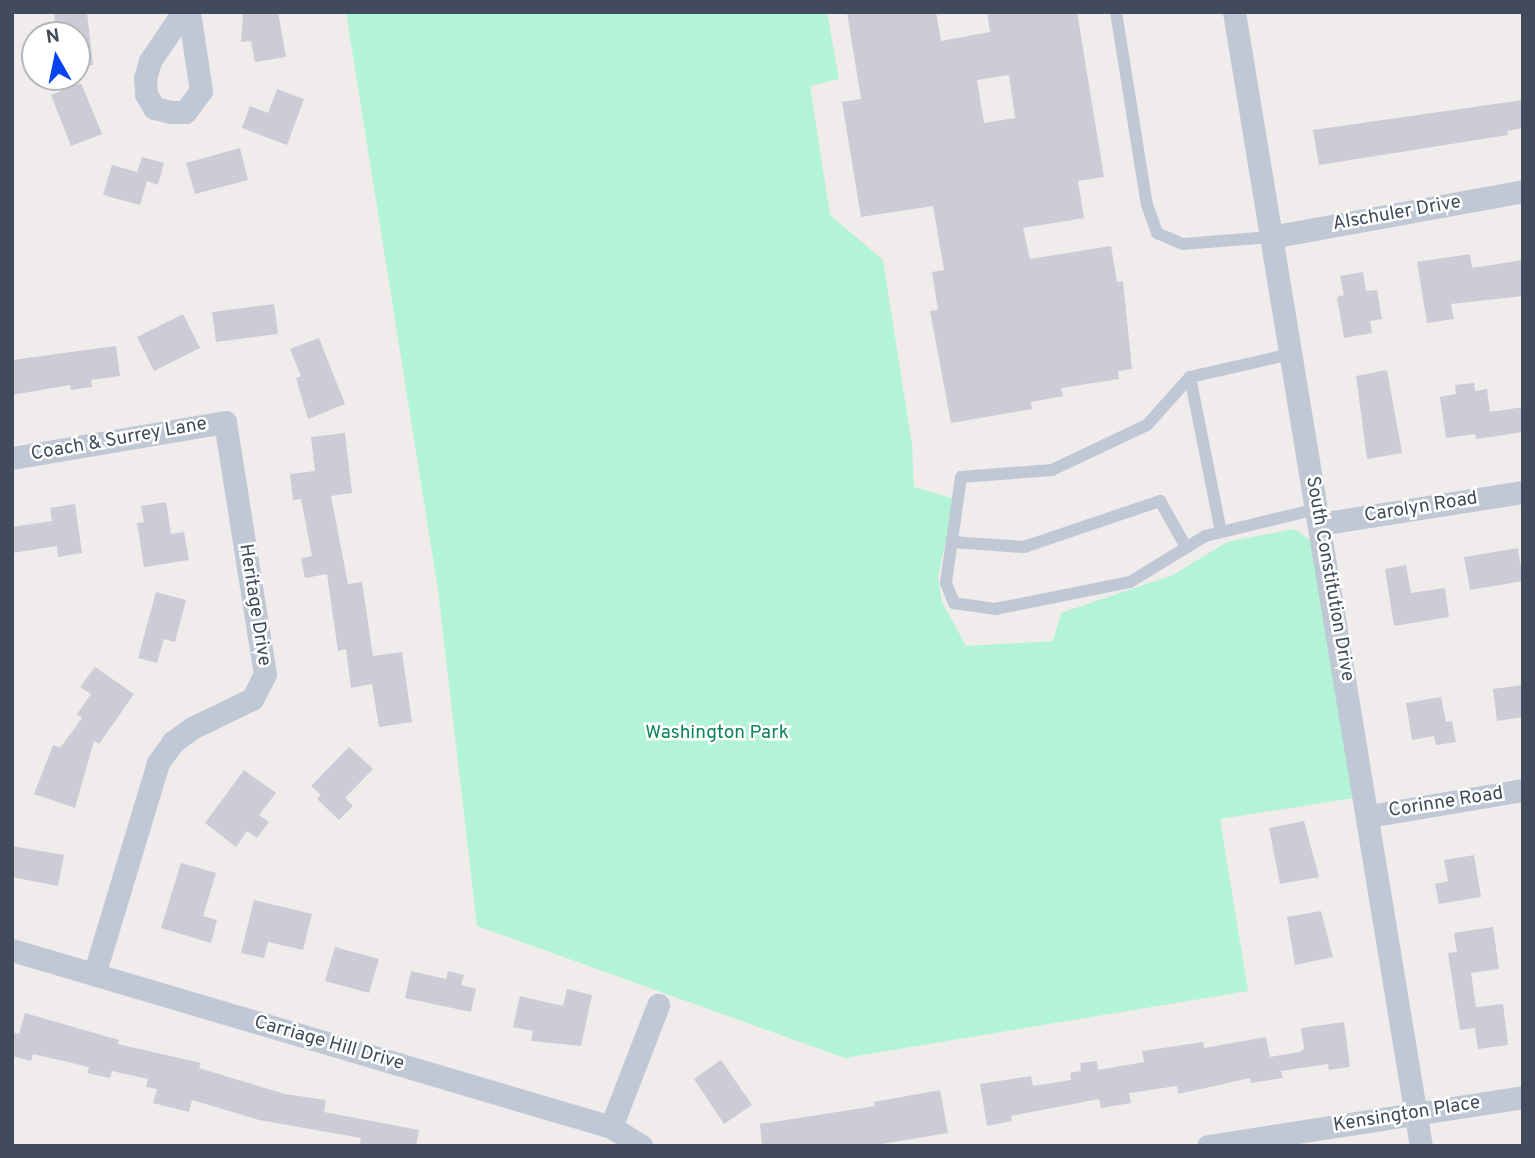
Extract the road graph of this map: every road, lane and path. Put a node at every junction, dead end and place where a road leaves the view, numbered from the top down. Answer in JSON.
{"nodes":[{"id":1,"x":183,"y":12,"type":"edge"},
{"id":2,"x":189,"y":12,"type":"edge"},
{"id":3,"x":1116,"y":12,"type":"edge"},
{"id":4,"x":1234,"y":12,"type":"edge"},
{"id":5,"x":1523,"y":191,"type":"edge"},
{"id":6,"x":1270,"y":237,"type":"junction"},
{"id":7,"x":1291,"y":354,"type":"junction"},
{"id":8,"x":1190,"y":377,"type":"junction"},
{"id":9,"x":225,"y":422,"type":"joint"},
{"id":10,"x":12,"y":458,"type":"edge"},
{"id":11,"x":1523,"y":492,"type":"edge"},
{"id":12,"x":1318,"y":516,"type":"junction"},
{"id":13,"x":1221,"y":532,"type":"junction"},
{"id":14,"x":952,"y":542,"type":"junction"},
{"id":15,"x":1186,"y":547,"type":"junction"},
{"id":16,"x":1523,"y":790,"type":"edge"},
{"id":17,"x":1368,"y":816,"type":"junction"},
{"id":18,"x":12,"y":950,"type":"edge"},
{"id":19,"x":94,"y":975,"type":"junction"},
{"id":20,"x":659,"y":1005,"type":"dead end"},
{"id":21,"x":1523,"y":1097,"type":"edge"},
{"id":22,"x":1416,"y":1114,"type":"junction"},
{"id":23,"x":611,"y":1127,"type":"junction"},
{"id":24,"x":642,"y":1146,"type":"edge"},
{"id":25,"x":1208,"y":1146,"type":"edge"},
{"id":26,"x":1421,"y":1146,"type":"edge"}],
"edges":[{"from":1,"to":2,"type":"street"},
{"from":3,"to":6,"type":"lane"},
{"from":4,"to":6,"type":"street","name":"South Constitution Drive"},
{"from":5,"to":6,"type":"street","name":"Alschuler Drive"},
{"from":6,"to":7,"type":"street","name":"South Constitution Drive"},
{"from":7,"to":8,"type":"lane"},
{"from":7,"to":12,"type":"street","name":"South Constitution Drive"},
{"from":8,"to":13,"type":"lane"},
{"from":8,"to":14,"type":"lane"},
{"from":9,"to":10,"type":"street","name":"Coach & Surrey Lane"},
{"from":9,"to":19,"type":"street","name":"Heritage Drive"},
{"from":11,"to":12,"type":"street","name":"Carolyn Road"},
{"from":12,"to":13,"type":"lane"},
{"from":12,"to":17,"type":"street","name":"South Constitution Drive"},
{"from":13,"to":15,"type":"lane"},
{"from":14,"to":15,"type":"lane"},
{"from":14,"to":15,"type":"lane"},
{"from":16,"to":17,"type":"street","name":"Corinne Road"},
{"from":17,"to":22,"type":"street","name":"South Constitution Drive"},
{"from":18,"to":19,"type":"street","name":"Carriage Hill Drive"},
{"from":19,"to":23,"type":"street","name":"Carriage Hill Drive"},
{"from":20,"to":23,"type":"street"},
{"from":21,"to":22,"type":"street","name":"Kensington Place"},
{"from":22,"to":25,"type":"street","name":"Kensington Place"},
{"from":22,"to":26,"type":"street","name":"South Constitution Drive"},
{"from":23,"to":24,"type":"street","name":"Carriage Hill Drive"}]}
